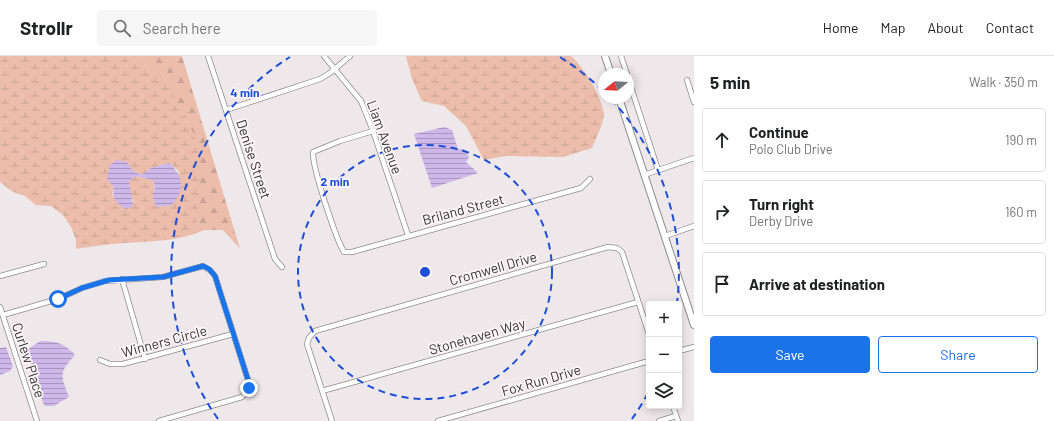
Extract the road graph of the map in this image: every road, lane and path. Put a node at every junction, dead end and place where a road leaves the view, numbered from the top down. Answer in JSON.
{"nodes":[{"id":1,"x":208,"y":56,"type":"edge"},
{"id":2,"x":324,"y":56,"type":"edge"},
{"id":3,"x":350,"y":56,"type":"edge"},
{"id":4,"x":605,"y":56,"type":"edge"},
{"id":5,"x":621,"y":56,"type":"edge"},
{"id":6,"x":335,"y":68,"type":"junction"},
{"id":7,"x":609,"y":68,"type":"edge"},
{"id":8,"x":625,"y":68,"type":"edge"},
{"id":9,"x":687,"y":80,"type":"dead end"},
{"id":10,"x":634,"y":96,"type":"edge"},
{"id":11,"x":694,"y":102,"type":"edge"},
{"id":12,"x":621,"y":104,"type":"edge"},
{"id":13,"x":226,"y":110,"type":"junction"},
{"id":14,"x":374,"y":131,"type":"junction"},
{"id":15,"x":694,"y":158,"type":"edge"},
{"id":16,"x":658,"y":170,"type":"junction"},
{"id":17,"x":644,"y":175,"type":"junction"},
{"id":18,"x":590,"y":179,"type":"dead end"},
{"id":19,"x":694,"y":226,"type":"edge"},
{"id":20,"x":408,"y":235,"type":"junction"},
{"id":21,"x":665,"y":236,"type":"junction"},
{"id":22,"x":44,"y":264,"type":"dead end"},
{"id":23,"x":282,"y":267,"type":"dead end"},
{"id":24,"x":0,"y":276,"type":"edge"},
{"id":25,"x":122,"y":279,"type":"junction"},
{"id":26,"x":638,"y":302,"type":"junction"},
{"id":27,"x":0,"y":306,"type":"edge"},
{"id":28,"x":3,"y":315,"type":"junction"},
{"id":29,"x":646,"y":325,"type":"edge"},
{"id":30,"x":694,"y":325,"type":"edge"},
{"id":31,"x":233,"y":334,"type":"junction"},
{"id":32,"x":694,"y":346,"type":"edge"},
{"id":33,"x":682,"y":350,"type":"edge"},
{"id":34,"x":145,"y":359,"type":"junction"},
{"id":35,"x":100,"y":360,"type":"dead end"},
{"id":36,"x":646,"y":362,"type":"edge"},
{"id":37,"x":322,"y":391,"type":"junction"},
{"id":38,"x":674,"y":409,"type":"edge"},
{"id":39,"x":677,"y":419,"type":"edge"},
{"id":40,"x":36,"y":421,"type":"edge"},
{"id":41,"x":159,"y":421,"type":"edge"},
{"id":42,"x":332,"y":421,"type":"edge"},
{"id":43,"x":438,"y":421,"type":"edge"},
{"id":44,"x":659,"y":421,"type":"edge"}],
"edges":[{"from":1,"to":13,"type":"street","name":"Denise Street"},
{"from":2,"to":6,"type":"street","name":"Liam Avenue"},
{"from":3,"to":6,"type":"street"},
{"from":4,"to":7,"type":"street"},
{"from":5,"to":8,"type":"street"},
{"from":6,"to":13,"type":"street"},
{"from":6,"to":14,"type":"street","name":"Liam Avenue"},
{"from":9,"to":11,"type":"street"},
{"from":10,"to":16,"type":"street"},
{"from":12,"to":17,"type":"street"},
{"from":13,"to":23,"type":"street","name":"Denise Street"},
{"from":14,"to":20,"type":"street","name":"Liam Avenue"},
{"from":14,"to":20,"type":"street","name":"Briland Street"},
{"from":15,"to":16,"type":"street"},
{"from":16,"to":17,"type":"street"},
{"from":17,"to":21,"type":"street"},
{"from":18,"to":20,"type":"street","name":"Briland Street"},
{"from":19,"to":21,"type":"street"},
{"from":21,"to":30,"type":"street"},
{"from":22,"to":24,"type":"street"},
{"from":25,"to":28,"type":"street"},
{"from":25,"to":31,"type":"street"},
{"from":25,"to":34,"type":"street"},
{"from":26,"to":29,"type":"street"},
{"from":26,"to":37,"type":"street","name":"Stonehaven Way"},
{"from":26,"to":37,"type":"street","name":"Cromwell Drive"},
{"from":27,"to":28,"type":"street","name":"Curlew Place"},
{"from":28,"to":40,"type":"street","name":"Curlew Place"},
{"from":31,"to":34,"type":"street","name":"Winners Circle"},
{"from":31,"to":41,"type":"street"},
{"from":32,"to":33,"type":"street"},
{"from":34,"to":35,"type":"street","name":"Winners Circle"},
{"from":36,"to":43,"type":"street","name":"Fox Run Drive"},
{"from":37,"to":42,"type":"street"},
{"from":38,"to":39,"type":"street"},
{"from":39,"to":44,"type":"street"}]}
